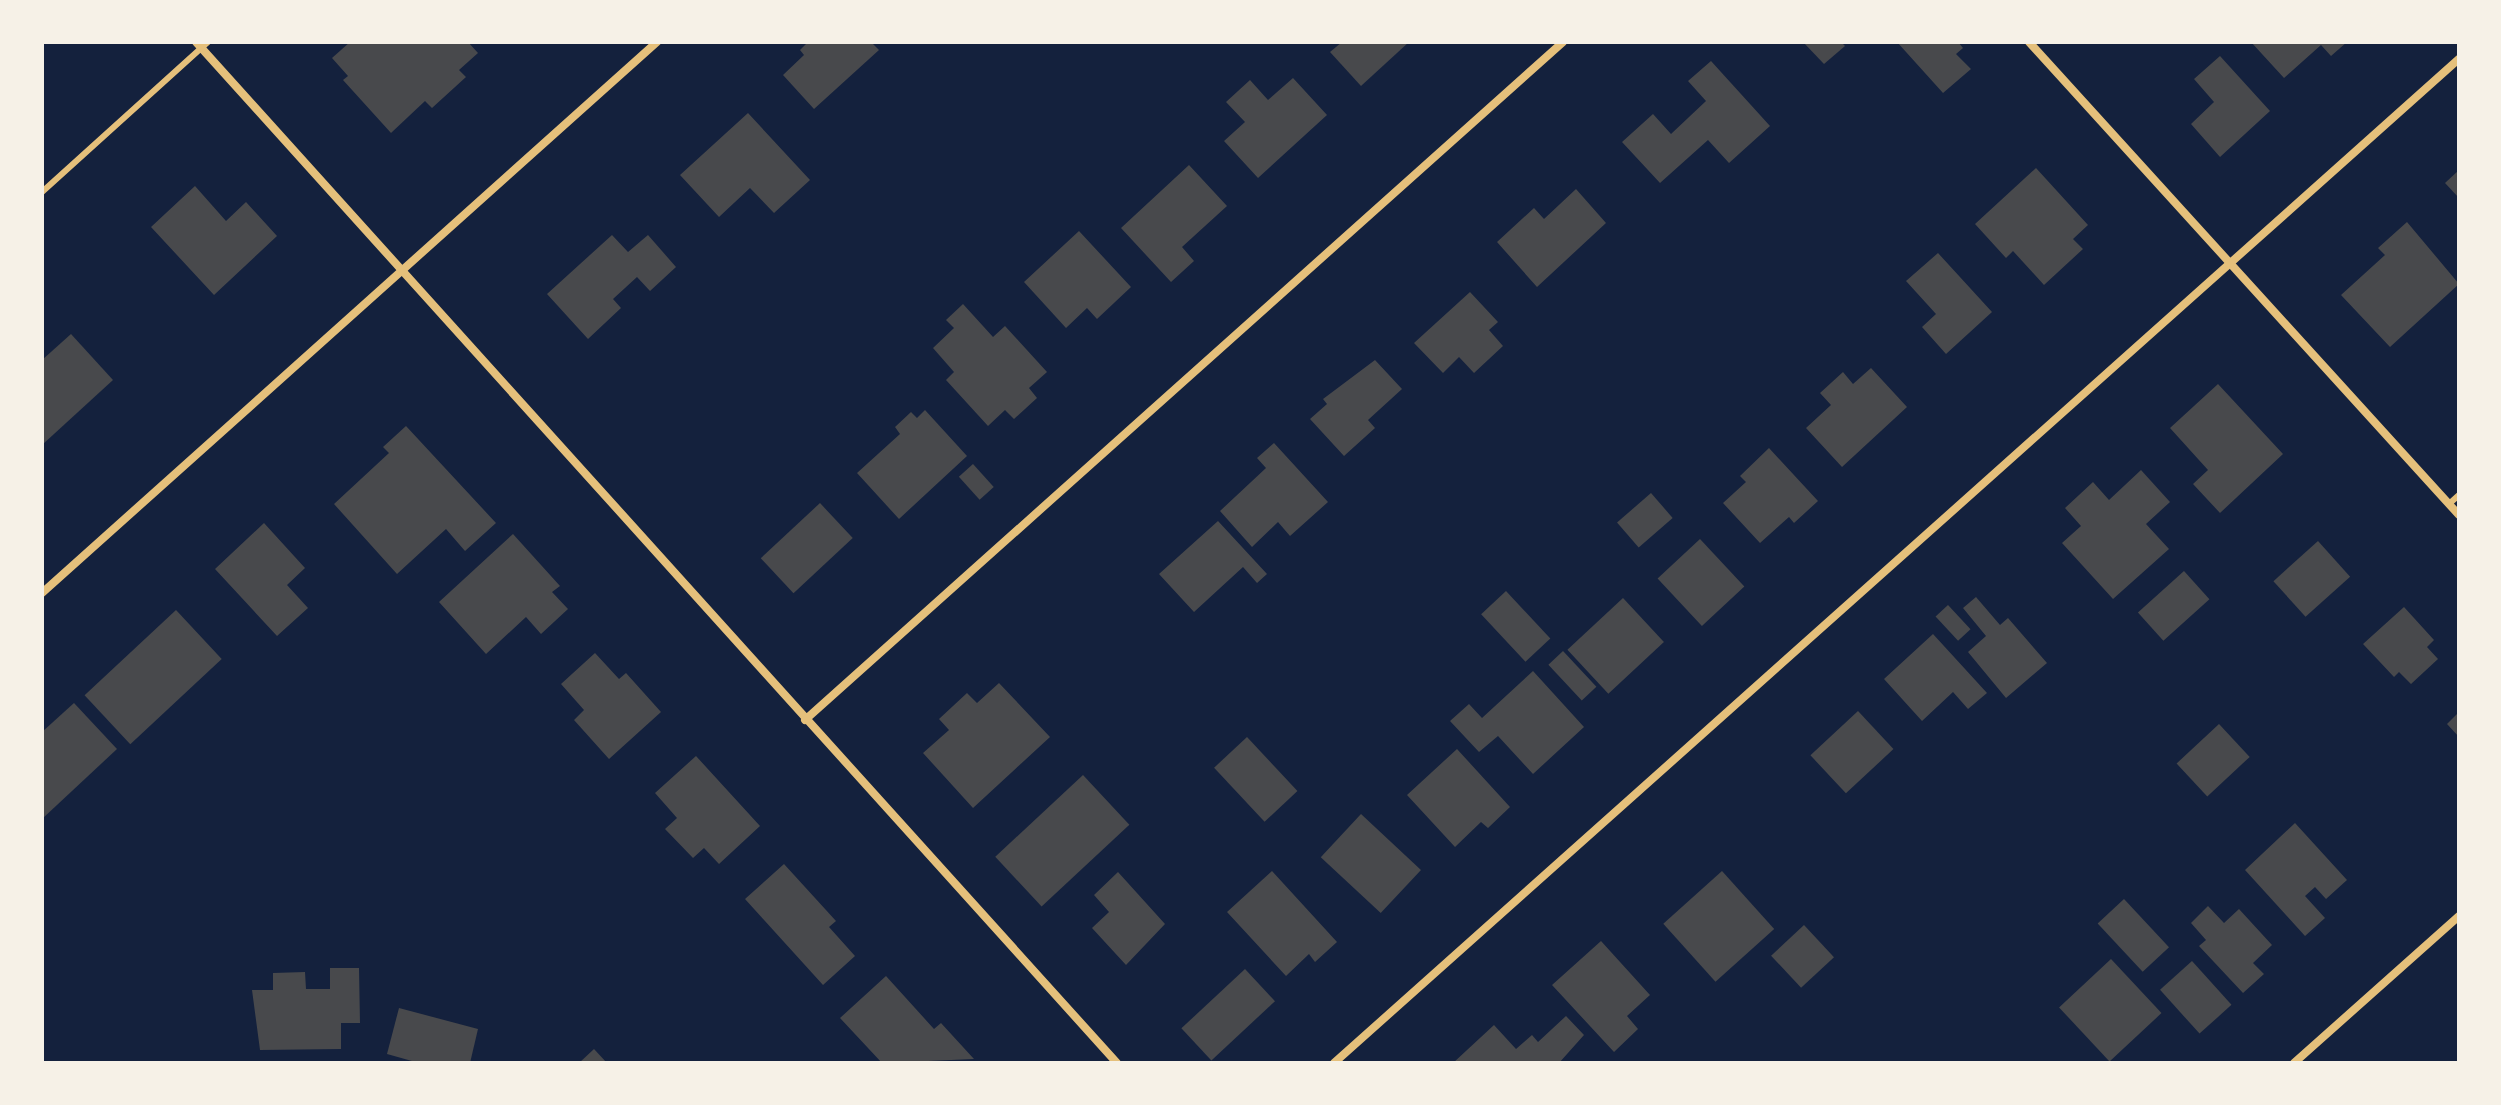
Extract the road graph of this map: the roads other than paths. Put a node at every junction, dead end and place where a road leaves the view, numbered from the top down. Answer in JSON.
{"nodes":[{"id":1,"x":657,"y":42,"type":"edge"},
{"id":2,"x":1563,"y":42,"type":"edge"},
{"id":3,"x":2029,"y":42,"type":"edge"},
{"id":4,"x":202,"y":44,"type":"edge"},
{"id":5,"x":2459,"y":59,"type":"edge"},
{"id":6,"x":42,"y":192,"type":"edge"},
{"id":7,"x":2230,"y":262,"type":"junction"},
{"id":8,"x":401,"y":272,"type":"junction"},
{"id":9,"x":2459,"y":495,"type":"edge"},
{"id":10,"x":2449,"y":504,"type":"junction"},
{"id":11,"x":2459,"y":515,"type":"edge"},
{"id":12,"x":42,"y":593,"type":"edge"},
{"id":13,"x":805,"y":720,"type":"junction"},
{"id":14,"x":2459,"y":916,"type":"edge"},
{"id":15,"x":1117,"y":1063,"type":"edge"},
{"id":16,"x":1334,"y":1063,"type":"edge"},
{"id":17,"x":2294,"y":1063,"type":"edge"}],
"edges":[{"from":1,"to":8,"type":"street"},
{"from":2,"to":13,"type":"street"},
{"from":3,"to":7,"type":"street"},
{"from":4,"to":6,"type":"lane"},
{"from":4,"to":8,"type":"street"},
{"from":5,"to":7,"type":"street"},
{"from":7,"to":10,"type":"street"},
{"from":7,"to":16,"type":"street"},
{"from":8,"to":12,"type":"street"},
{"from":8,"to":13,"type":"street"},
{"from":9,"to":10,"type":"lane"},
{"from":10,"to":11,"type":"street"},
{"from":13,"to":15,"type":"street"},
{"from":14,"to":17,"type":"street"}]}
